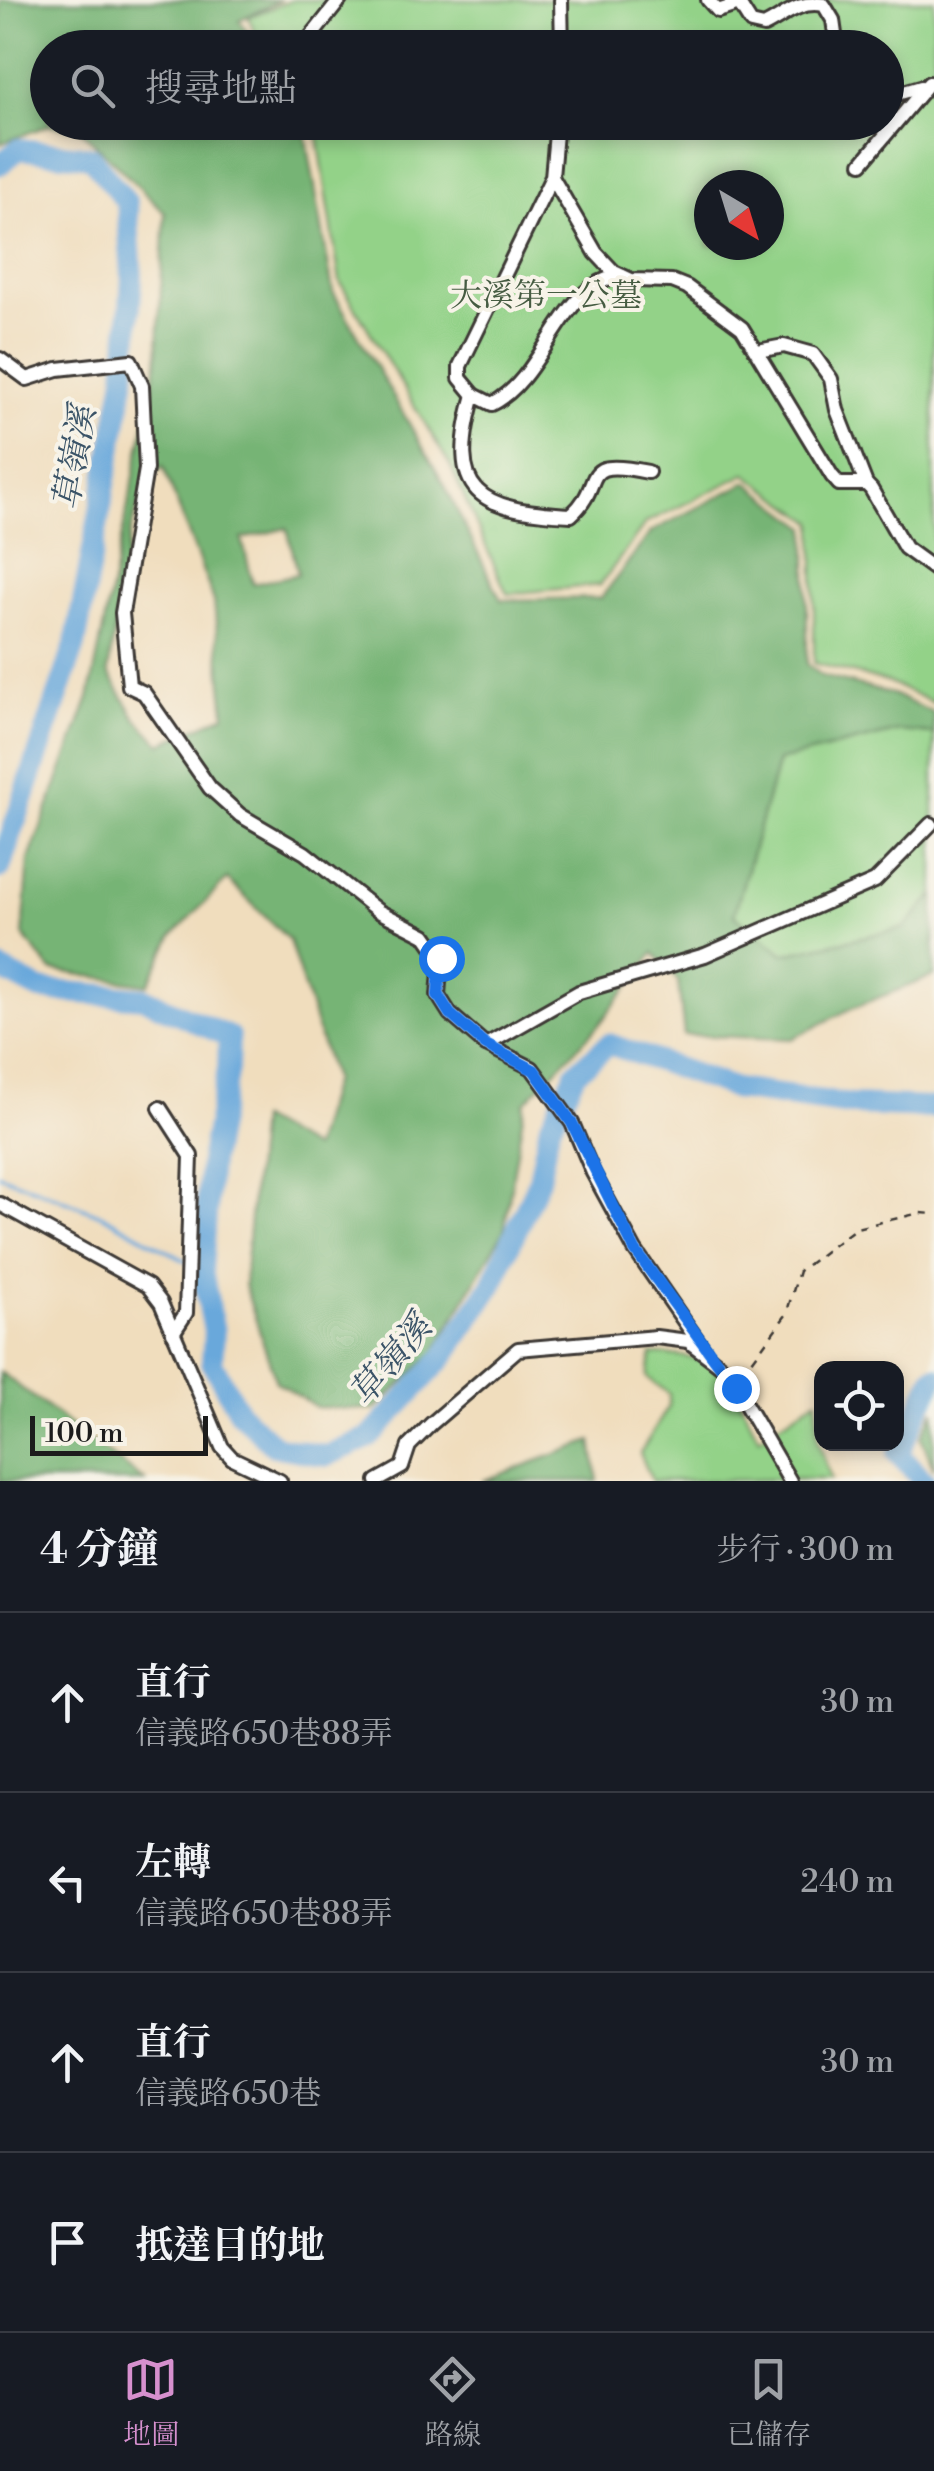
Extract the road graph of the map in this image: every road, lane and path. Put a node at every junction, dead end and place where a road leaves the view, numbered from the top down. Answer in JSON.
{"nodes":[{"id":1,"x":340,"y":0,"type":"edge"},
{"id":2,"x":560,"y":0,"type":"edge"},
{"id":3,"x":708,"y":0,"type":"edge"},
{"id":4,"x":316,"y":30,"type":"edge"},
{"id":5,"x":561,"y":30,"type":"edge"},
{"id":6,"x":835,"y":30,"type":"edge"},
{"id":7,"x":932,"y":83,"type":"edge"},
{"id":8,"x":904,"y":92,"type":"edge"},
{"id":9,"x":904,"y":115,"type":"edge"},
{"id":10,"x":555,"y":140,"type":"edge"},
{"id":11,"x":882,"y":140,"type":"edge"},
{"id":12,"x":862,"y":163,"type":"dead end"},
{"id":13,"x":552,"y":177,"type":"junction"},
{"id":14,"x":622,"y":276,"type":"junction"},
{"id":15,"x":758,"y":351,"type":"junction"},
{"id":16,"x":0,"y":359,"type":"edge"},
{"id":17,"x":474,"y":394,"type":"junction"},
{"id":18,"x":648,"y":472,"type":"dead end"},
{"id":19,"x":866,"y":484,"type":"junction"},
{"id":20,"x":934,"y":569,"type":"edge"},
{"id":21,"x":931,"y":824,"type":"dead end"},
{"id":22,"x":486,"y":1045,"type":"junction"},
{"id":23,"x":160,"y":1108,"type":"dead end"},
{"id":24,"x":0,"y":1204,"type":"edge"},
{"id":25,"x":934,"y":1214,"type":"edge"},
{"id":26,"x":172,"y":1333,"type":"junction"},
{"id":27,"x":704,"y":1350,"type":"junction"},
{"id":28,"x":736,"y":1388,"type":"junction"},
{"id":29,"x":280,"y":1481,"type":"edge"},
{"id":30,"x":377,"y":1481,"type":"edge"},
{"id":31,"x":790,"y":1481,"type":"edge"}],
"edges":[{"from":1,"to":4,"type":"lane"},
{"from":2,"to":5,"type":"lane"},
{"from":3,"to":6,"type":"lane"},
{"from":7,"to":8,"type":"lane"},
{"from":7,"to":9,"type":"lane"},
{"from":10,"to":13,"type":"lane"},
{"from":11,"to":12,"type":"lane"},
{"from":13,"to":14,"type":"lane"},
{"from":13,"to":17,"type":"lane"},
{"from":14,"to":15,"type":"lane"},
{"from":14,"to":17,"type":"lane"},
{"from":15,"to":19,"type":"lane"},
{"from":15,"to":19,"type":"lane"},
{"from":16,"to":22,"type":"lane"},
{"from":17,"to":18,"type":"lane"},
{"from":19,"to":20,"type":"lane"},
{"from":21,"to":22,"type":"lane"},
{"from":22,"to":27,"type":"lane"},
{"from":23,"to":26,"type":"lane"},
{"from":24,"to":26,"type":"lane"},
{"from":25,"to":28,"type":"path"},
{"from":26,"to":29,"type":"lane"},
{"from":27,"to":28,"type":"lane"},
{"from":27,"to":30,"type":"lane"},
{"from":28,"to":31,"type":"lane"}]}
